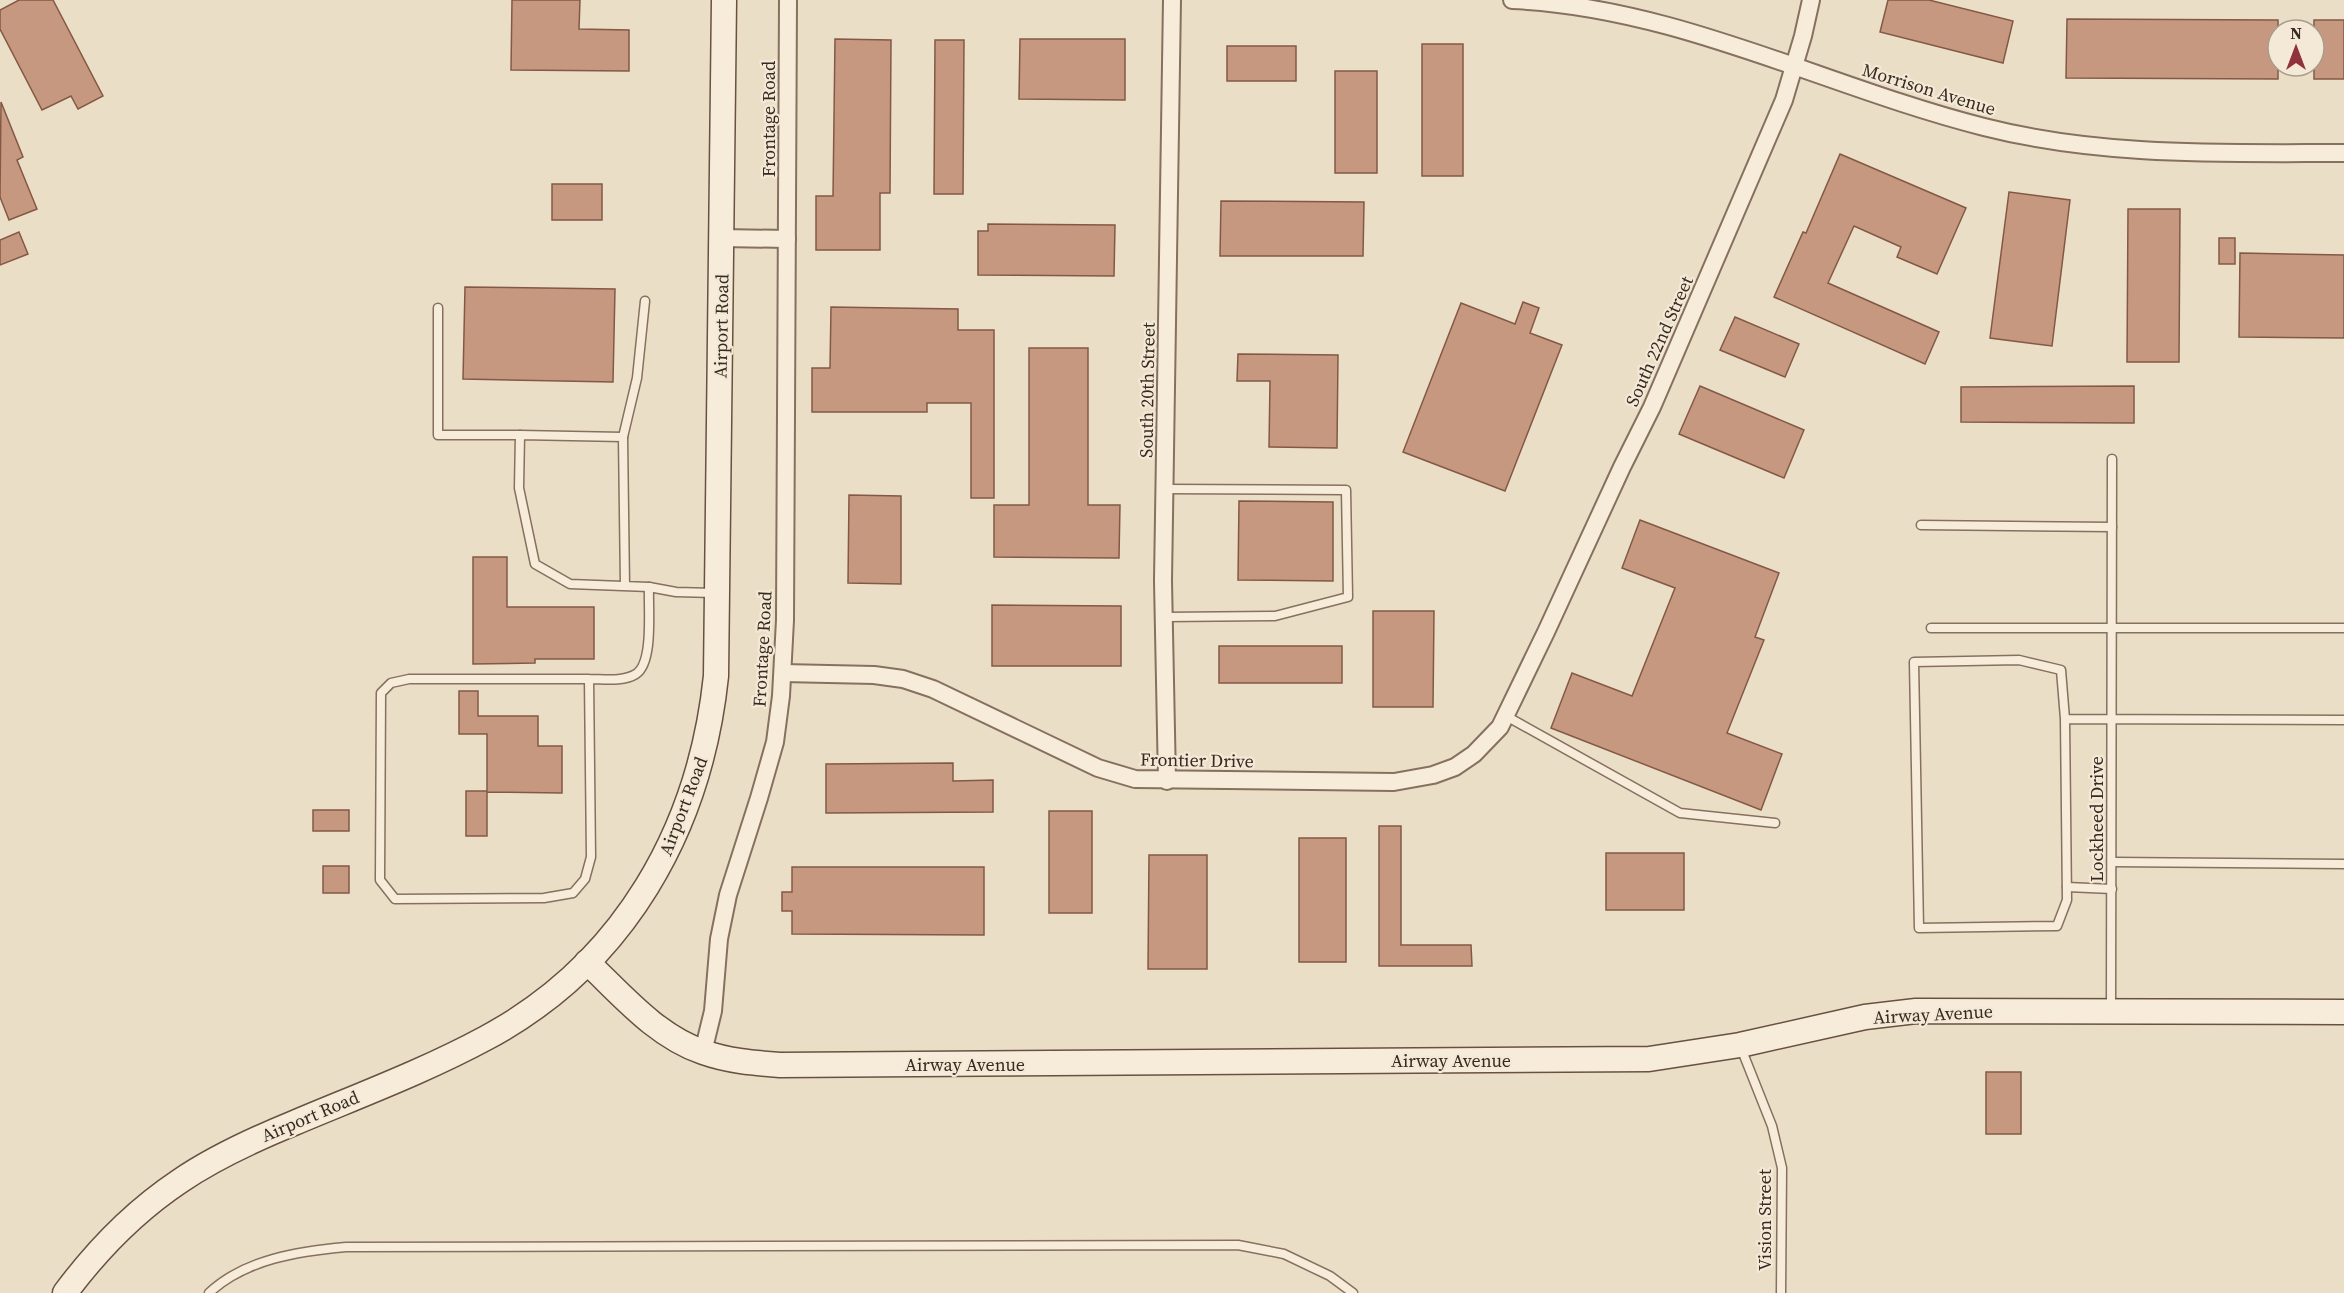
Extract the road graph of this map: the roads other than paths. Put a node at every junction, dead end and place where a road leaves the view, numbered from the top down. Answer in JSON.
{"nodes":[{"id":1,"x":723,"y":0,"type":"edge"},
{"id":2,"x":788,"y":0,"type":"edge"},
{"id":3,"x":1172,"y":0,"type":"edge"},
{"id":4,"x":1512,"y":0,"type":"edge"},
{"id":5,"x":1811,"y":0,"type":"edge"},
{"id":6,"x":1794,"y":66,"type":"junction"},
{"id":7,"x":2344,"y":153,"type":"edge"},
{"id":8,"x":721,"y":238,"type":"junction"},
{"id":9,"x":787,"y":239,"type":"junction"},
{"id":10,"x":645,"y":301,"type":"dead end"},
{"id":11,"x":438,"y":308,"type":"dead end"},
{"id":12,"x":520,"y":435,"type":"junction"},
{"id":13,"x":623,"y":437,"type":"junction"},
{"id":14,"x":2112,"y":459,"type":"dead end"},
{"id":15,"x":1165,"y":489,"type":"junction"},
{"id":16,"x":1922,"y":525,"type":"dead end"},
{"id":17,"x":2112,"y":527,"type":"junction"},
{"id":18,"x":625,"y":586,"type":"junction"},
{"id":19,"x":649,"y":587,"type":"junction"},
{"id":20,"x":718,"y":593,"type":"junction"},
{"id":21,"x":1164,"y":617,"type":"junction"},
{"id":22,"x":1931,"y":628,"type":"dead end"},
{"id":23,"x":2113,"y":628,"type":"junction"},
{"id":24,"x":2344,"y":628,"type":"edge"},
{"id":25,"x":783,"y":673,"type":"junction"},
{"id":26,"x":589,"y":679,"type":"junction"},
{"id":27,"x":1519,"y":689,"type":"joint"},
{"id":28,"x":1506,"y":716,"type":"junction"},
{"id":29,"x":2064,"y":719,"type":"junction"},
{"id":30,"x":2112,"y":719,"type":"junction"},
{"id":31,"x":2344,"y":720,"type":"edge"},
{"id":32,"x":1167,"y":781,"type":"junction"},
{"id":33,"x":1775,"y":823,"type":"dead end"},
{"id":34,"x":2112,"y":862,"type":"junction"},
{"id":35,"x":2344,"y":864,"type":"edge"},
{"id":36,"x":2067,"y":887,"type":"junction"},
{"id":37,"x":2112,"y":889,"type":"junction"},
{"id":38,"x":587,"y":962,"type":"junction"},
{"id":39,"x":2111,"y":1010,"type":"junction"},
{"id":40,"x":2344,"y":1012,"type":"edge"},
{"id":41,"x":1740,"y":1045,"type":"junction"},
{"id":42,"x":703,"y":1052,"type":"junction"},
{"id":43,"x":65,"y":1293,"type":"edge"},
{"id":44,"x":209,"y":1293,"type":"edge"},
{"id":45,"x":1353,"y":1293,"type":"edge"},
{"id":46,"x":1781,"y":1293,"type":"edge"}],
"edges":[{"from":1,"to":8,"type":"street","name":"Airport Road"},
{"from":2,"to":9,"type":"street","name":"Frontage Road"},
{"from":3,"to":15,"type":"street","name":"South 20th Street"},
{"from":4,"to":6,"type":"street","name":"Morrison Avenue"},
{"from":5,"to":6,"type":"street","name":"South 22nd Street"},
{"from":6,"to":7,"type":"street","name":"Morrison Avenue"},
{"from":6,"to":27,"type":"street","name":"South 22nd Street"},
{"from":8,"to":9,"type":"street"},
{"from":8,"to":20,"type":"street","name":"Airport Road"},
{"from":9,"to":25,"type":"street","name":"Frontage Road"},
{"from":10,"to":13,"type":"lane"},
{"from":11,"to":12,"type":"lane"},
{"from":12,"to":13,"type":"lane"},
{"from":12,"to":18,"type":"lane"},
{"from":13,"to":18,"type":"lane"},
{"from":14,"to":17,"type":"lane","name":"Lockheed Drive"},
{"from":15,"to":21,"type":"street","name":"South 20th Street"},
{"from":15,"to":21,"type":"lane"},
{"from":16,"to":17,"type":"lane"},
{"from":17,"to":23,"type":"lane","name":"Lockheed Drive"},
{"from":18,"to":19,"type":"lane"},
{"from":19,"to":20,"type":"lane"},
{"from":19,"to":26,"type":"lane"},
{"from":20,"to":38,"type":"street","name":"Airport Road"},
{"from":21,"to":32,"type":"street","name":"South 20th Street"},
{"from":22,"to":23,"type":"lane"},
{"from":23,"to":24,"type":"lane"},
{"from":23,"to":30,"type":"lane","name":"Lockheed Drive"},
{"from":25,"to":32,"type":"street","name":"Frontier Drive"},
{"from":25,"to":42,"type":"street","name":"Frontage Road"},
{"from":26,"to":26,"type":"lane"},
{"from":27,"to":28,"type":"street","name":"Frontier Drive"},
{"from":28,"to":32,"type":"street","name":"Frontier Drive"},
{"from":28,"to":33,"type":"lane"},
{"from":29,"to":30,"type":"lane"},
{"from":29,"to":36,"type":"lane"},
{"from":29,"to":36,"type":"lane"},
{"from":30,"to":31,"type":"lane"},
{"from":30,"to":34,"type":"lane","name":"Lockheed Drive"},
{"from":34,"to":35,"type":"lane"},
{"from":34,"to":37,"type":"lane","name":"Lockheed Drive"},
{"from":36,"to":37,"type":"lane"},
{"from":37,"to":39,"type":"lane","name":"Lockheed Drive"},
{"from":38,"to":42,"type":"street","name":"Airway Avenue"},
{"from":38,"to":43,"type":"street","name":"Airport Road"},
{"from":39,"to":40,"type":"street","name":"Airway Avenue"},
{"from":39,"to":41,"type":"street","name":"Airway Avenue"},
{"from":41,"to":42,"type":"street","name":"Airway Avenue"},
{"from":41,"to":46,"type":"lane","name":"Vision Street"},
{"from":44,"to":45,"type":"lane"}]}
